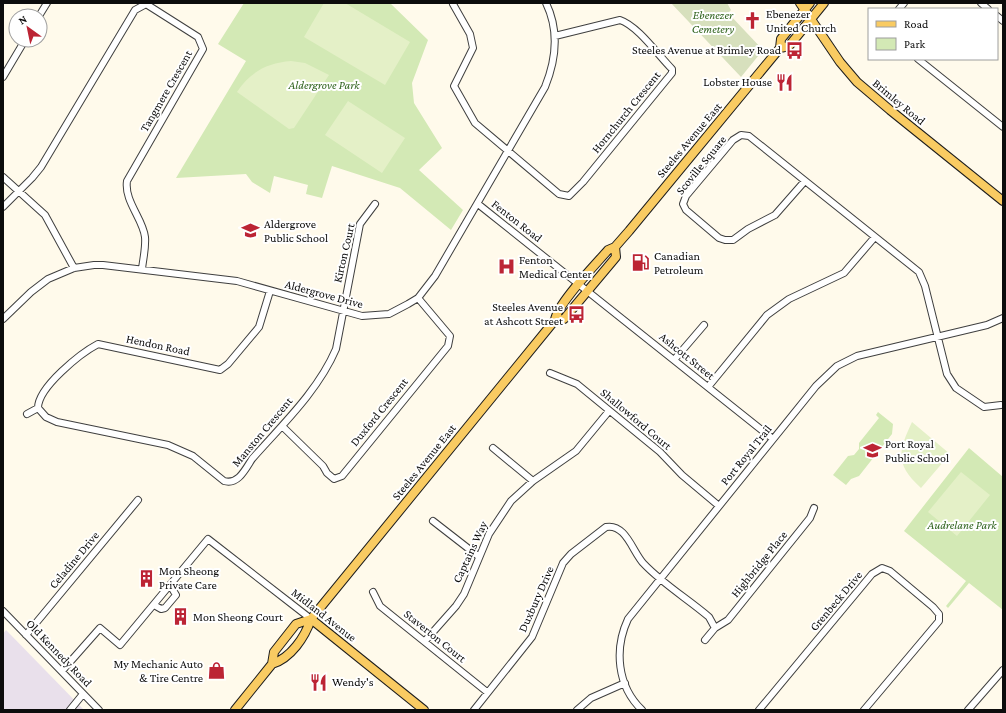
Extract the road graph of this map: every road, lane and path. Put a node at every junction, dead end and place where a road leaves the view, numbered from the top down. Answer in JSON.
{"nodes":[{"id":1,"x":546,"y":3,"type":"edge"},
{"id":2,"x":824,"y":3,"type":"edge"},
{"id":3,"x":453,"y":4,"type":"dead end"},
{"id":4,"x":805,"y":5,"type":"edge"},
{"id":5,"x":810,"y":20,"type":"junction"},
{"id":6,"x":555,"y":36,"type":"junction"},
{"id":7,"x":20,"y":48,"type":"edge"},
{"id":8,"x":780,"y":48,"type":"junction"},
{"id":9,"x":919,"y":60,"type":"edge"},
{"id":10,"x":3,"y":77,"type":"edge"},
{"id":11,"x":1003,"y":127,"type":"edge"},
{"id":12,"x":509,"y":151,"type":"junction"},
{"id":13,"x":3,"y":177,"type":"edge"},
{"id":14,"x":804,"y":182,"type":"junction"},
{"id":15,"x":19,"y":191,"type":"junction"},
{"id":16,"x":1003,"y":201,"type":"edge"},
{"id":17,"x":375,"y":204,"type":"dead end"},
{"id":18,"x":478,"y":204,"type":"junction"},
{"id":19,"x":3,"y":207,"type":"edge"},
{"id":20,"x":874,"y":238,"type":"junction"},
{"id":21,"x":615,"y":247,"type":"junction"},
{"id":22,"x":74,"y":268,"type":"junction"},
{"id":23,"x":142,"y":269,"type":"junction"},
{"id":24,"x":579,"y":285,"type":"junction"},
{"id":25,"x":270,"y":290,"type":"junction"},
{"id":26,"x":587,"y":291,"type":"junction"},
{"id":27,"x":418,"y":298,"type":"junction"},
{"id":28,"x":342,"y":311,"type":"junction"},
{"id":29,"x":1003,"y":318,"type":"edge"},
{"id":30,"x":3,"y":319,"type":"edge"},
{"id":31,"x":555,"y":320,"type":"junction"},
{"id":32,"x":704,"y":325,"type":"dead end"},
{"id":33,"x":936,"y":337,"type":"junction"},
{"id":34,"x":674,"y":360,"type":"junction"},
{"id":35,"x":550,"y":373,"type":"dead end"},
{"id":36,"x":708,"y":387,"type":"junction"},
{"id":37,"x":1002,"y":405,"type":"dead end"},
{"id":38,"x":38,"y":408,"type":"junction"},
{"id":39,"x":609,"y":412,"type":"junction"},
{"id":40,"x":27,"y":414,"type":"dead end"},
{"id":41,"x":282,"y":426,"type":"junction"},
{"id":42,"x":773,"y":439,"type":"junction"},
{"id":43,"x":493,"y":448,"type":"dead end"},
{"id":44,"x":532,"y":481,"type":"junction"},
{"id":45,"x":138,"y":500,"type":"dead end"},
{"id":46,"x":719,"y":506,"type":"junction"},
{"id":47,"x":814,"y":508,"type":"dead end"},
{"id":48,"x":434,"y":521,"type":"dead end"},
{"id":49,"x":478,"y":556,"type":"junction"},
{"id":50,"x":661,"y":578,"type":"junction"},
{"id":51,"x":170,"y":585,"type":"junction"},
{"id":52,"x":374,"y":592,"type":"dead end"},
{"id":53,"x":154,"y":605,"type":"junction"},
{"id":54,"x":3,"y":611,"type":"edge"},
{"id":55,"x":311,"y":619,"type":"junction"},
{"id":56,"x":715,"y":628,"type":"junction"},
{"id":57,"x":26,"y":635,"type":"junction"},
{"id":58,"x":705,"y":640,"type":"dead end"},
{"id":59,"x":425,"y":641,"type":"junction"},
{"id":60,"x":272,"y":664,"type":"junction"},
{"id":61,"x":1003,"y":670,"type":"edge"},
{"id":62,"x":62,"y":671,"type":"junction"},
{"id":63,"x":625,"y":683,"type":"junction"},
{"id":64,"x":487,"y":692,"type":"junction"},
{"id":65,"x":83,"y":694,"type":"junction"},
{"id":66,"x":70,"y":710,"type":"edge"},
{"id":67,"x":99,"y":710,"type":"edge"},
{"id":68,"x":235,"y":710,"type":"edge"},
{"id":69,"x":424,"y":710,"type":"edge"},
{"id":70,"x":474,"y":710,"type":"edge"},
{"id":71,"x":577,"y":710,"type":"edge"},
{"id":72,"x":642,"y":710,"type":"edge"},
{"id":73,"x":759,"y":710,"type":"edge"},
{"id":74,"x":864,"y":710,"type":"edge"},
{"id":75,"x":968,"y":710,"type":"edge"}],
"edges":[{"from":1,"to":6,"type":"street","name":"Aldergrove Drive"},
{"from":2,"to":5,"type":"main road","name":"Steeles Avenue East"},
{"from":3,"to":12,"type":"street"},
{"from":4,"to":5,"type":"main road","name":"Brimley Road"},
{"from":4,"to":8,"type":"main road","name":"Steeles Avenue East"},
{"from":5,"to":8,"type":"main road","name":"Steeles Avenue East"},
{"from":5,"to":16,"type":"main road","name":"Brimley Road"},
{"from":6,"to":12,"type":"street","name":"Aldergrove Drive"},
{"from":6,"to":12,"type":"street","name":"Hornchurch Crescent"},
{"from":7,"to":10,"type":"street"},
{"from":8,"to":21,"type":"main road","name":"Steeles Avenue East"},
{"from":9,"to":11,"type":"street"},
{"from":12,"to":18,"type":"street","name":"Aldergrove Drive"},
{"from":13,"to":15,"type":"street"},
{"from":14,"to":14,"type":"street","name":"Scoville Square"},
{"from":14,"to":20,"type":"street","name":"Scoville Square"},
{"from":15,"to":19,"type":"street"},
{"from":15,"to":22,"type":"street"},
{"from":15,"to":23,"type":"street","name":"Tangmere Crescent"},
{"from":17,"to":28,"type":"street","name":"Kirton Court"},
{"from":18,"to":24,"type":"street","name":"Fenton Road"},
{"from":18,"to":27,"type":"street","name":"Aldergrove Drive"},
{"from":20,"to":33,"type":"street","name":"Scoville Square"},
{"from":20,"to":36,"type":"street"},
{"from":21,"to":24,"type":"main road","name":"Steeles Avenue East"},
{"from":21,"to":26,"type":"main road","name":"Steeles Avenue East"},
{"from":22,"to":23,"type":"street","name":"Aldergrove Drive"},
{"from":22,"to":30,"type":"street","name":"Aldergrove Drive"},
{"from":23,"to":25,"type":"street","name":"Aldergrove Drive"},
{"from":24,"to":26,"type":"street","name":"Fenton Road"},
{"from":24,"to":31,"type":"main road","name":"Steeles Avenue East"},
{"from":25,"to":28,"type":"street","name":"Aldergrove Drive"},
{"from":25,"to":38,"type":"street","name":"Hendon Road"},
{"from":26,"to":31,"type":"main road","name":"Steeles Avenue East"},
{"from":26,"to":34,"type":"street","name":"Ashcott Street"},
{"from":27,"to":28,"type":"street","name":"Aldergrove Drive"},
{"from":27,"to":41,"type":"street","name":"Duxford Crescent"},
{"from":28,"to":41,"type":"street","name":"Manston Crescent"},
{"from":29,"to":33,"type":"street","name":"Port Royal Trail"},
{"from":31,"to":55,"type":"main road","name":"Steeles Avenue East"},
{"from":32,"to":34,"type":"street"},
{"from":33,"to":37,"type":"street","name":"Scoville Square"},
{"from":33,"to":42,"type":"street","name":"Port Royal Trail"},
{"from":34,"to":36,"type":"street","name":"Ashcott Street"},
{"from":35,"to":39,"type":"street","name":"Shallowford Court"},
{"from":36,"to":42,"type":"street","name":"Ashcott Street"},
{"from":38,"to":40,"type":"street"},
{"from":38,"to":41,"type":"street","name":"Manston Crescent"},
{"from":39,"to":44,"type":"street","name":"Captains Way"},
{"from":39,"to":46,"type":"street","name":"Shallowford Court"},
{"from":42,"to":46,"type":"street","name":"Port Royal Trail"},
{"from":43,"to":44,"type":"street"},
{"from":44,"to":49,"type":"street","name":"Captains Way"},
{"from":45,"to":57,"type":"street","name":"Celadine Drive"},
{"from":46,"to":50,"type":"street","name":"Port Royal Trail"},
{"from":47,"to":56,"type":"street","name":"Highbridge Place"},
{"from":48,"to":49,"type":"street"},
{"from":49,"to":59,"type":"street","name":"Captains Way"},
{"from":50,"to":56,"type":"street"},
{"from":50,"to":63,"type":"street","name":"Port Royal Trail"},
{"from":50,"to":64,"type":"street","name":"Duxbury Drive"},
{"from":51,"to":53,"type":"street"},
{"from":51,"to":53,"type":"street"},
{"from":51,"to":55,"type":"street","name":"Midland Avenue"},
{"from":52,"to":59,"type":"street","name":"Staverton Court"},
{"from":53,"to":62,"type":"street"},
{"from":54,"to":57,"type":"street","name":"Old Kennedy Road"},
{"from":55,"to":60,"type":"main road","name":"Steeles Avenue East"},
{"from":55,"to":60,"type":"main road","name":"Steeles Avenue East"},
{"from":55,"to":69,"type":"main road","name":"Midland Avenue"},
{"from":56,"to":58,"type":"street","name":"Highbridge Place"},
{"from":57,"to":62,"type":"street","name":"Old Kennedy Road"},
{"from":59,"to":64,"type":"street","name":"Staverton Court"},
{"from":60,"to":68,"type":"main road","name":"Steeles Avenue East"},
{"from":61,"to":75,"type":"street"},
{"from":62,"to":65,"type":"street","name":"Old Kennedy Road"},
{"from":63,"to":71,"type":"street"},
{"from":63,"to":72,"type":"street","name":"Port Royal Trail"},
{"from":64,"to":70,"type":"street","name":"Duxbury Drive"},
{"from":65,"to":66,"type":"street"},
{"from":65,"to":67,"type":"street","name":"Old Kennedy Road"},
{"from":73,"to":74,"type":"street","name":"Grenbeck Drive"}]}
